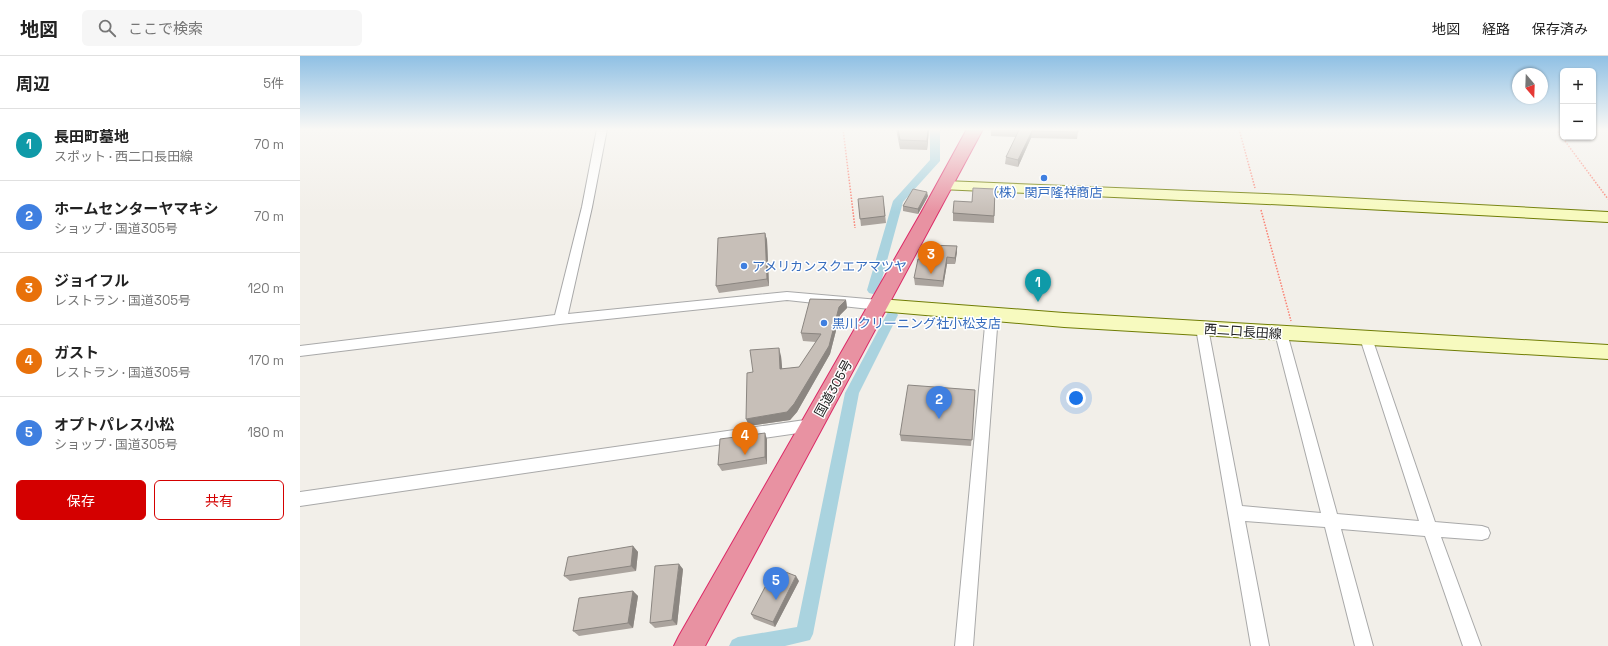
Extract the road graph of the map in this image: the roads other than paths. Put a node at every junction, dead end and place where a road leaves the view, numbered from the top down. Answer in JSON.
{"nodes":[{"id":1,"x":597,"y":157,"type":"edge"},
{"id":2,"x":961,"y":157,"type":"edge"},
{"id":3,"x":945,"y":186,"type":"junction"},
{"id":4,"x":1608,"y":217,"type":"edge"},
{"id":5,"x":878,"y":305,"type":"junction"},
{"id":6,"x":992,"y":315,"type":"junction"},
{"id":7,"x":560,"y":319,"type":"junction"},
{"id":8,"x":1202,"y":328,"type":"junction"},
{"id":9,"x":1288,"y":334,"type":"junction"},
{"id":10,"x":1366,"y":338,"type":"junction"},
{"id":11,"x":300,"y":351,"type":"edge"},
{"id":12,"x":1608,"y":352,"type":"edge"},
{"id":13,"x":812,"y":426,"type":"junction"},
{"id":14,"x":300,"y":499,"type":"edge"},
{"id":15,"x":1236,"y":513,"type":"junction"},
{"id":16,"x":1331,"y":521,"type":"junction"},
{"id":17,"x":1430,"y":529,"type":"junction"},
{"id":18,"x":1482,"y":533,"type":"dead end"},
{"id":19,"x":689,"y":646,"type":"edge"},
{"id":20,"x":964,"y":646,"type":"edge"},
{"id":21,"x":1260,"y":646,"type":"edge"},
{"id":22,"x":1364,"y":646,"type":"edge"},
{"id":23,"x":1472,"y":646,"type":"edge"}],
"edges":[{"from":1,"to":7,"type":"street"},
{"from":2,"to":3,"type":"highway","name":"国道305号"},
{"from":3,"to":4,"type":"street"},
{"from":3,"to":5,"type":"highway","name":"国道305号"},
{"from":5,"to":6,"type":"street","name":"西二口長田線"},
{"from":5,"to":7,"type":"street"},
{"from":5,"to":13,"type":"highway","name":"国道305号"},
{"from":6,"to":8,"type":"street","name":"西二口長田線"},
{"from":6,"to":20,"type":"street"},
{"from":7,"to":11,"type":"street"},
{"from":8,"to":9,"type":"street","name":"西二口長田線"},
{"from":8,"to":15,"type":"street"},
{"from":9,"to":10,"type":"street","name":"西二口長田線"},
{"from":9,"to":16,"type":"street"},
{"from":10,"to":12,"type":"street","name":"西二口長田線"},
{"from":10,"to":17,"type":"street"},
{"from":13,"to":14,"type":"street"},
{"from":13,"to":19,"type":"highway","name":"国道305号"},
{"from":15,"to":16,"type":"street"},
{"from":15,"to":21,"type":"street"},
{"from":16,"to":17,"type":"street"},
{"from":16,"to":22,"type":"street"},
{"from":17,"to":18,"type":"street"},
{"from":17,"to":23,"type":"street"}]}
